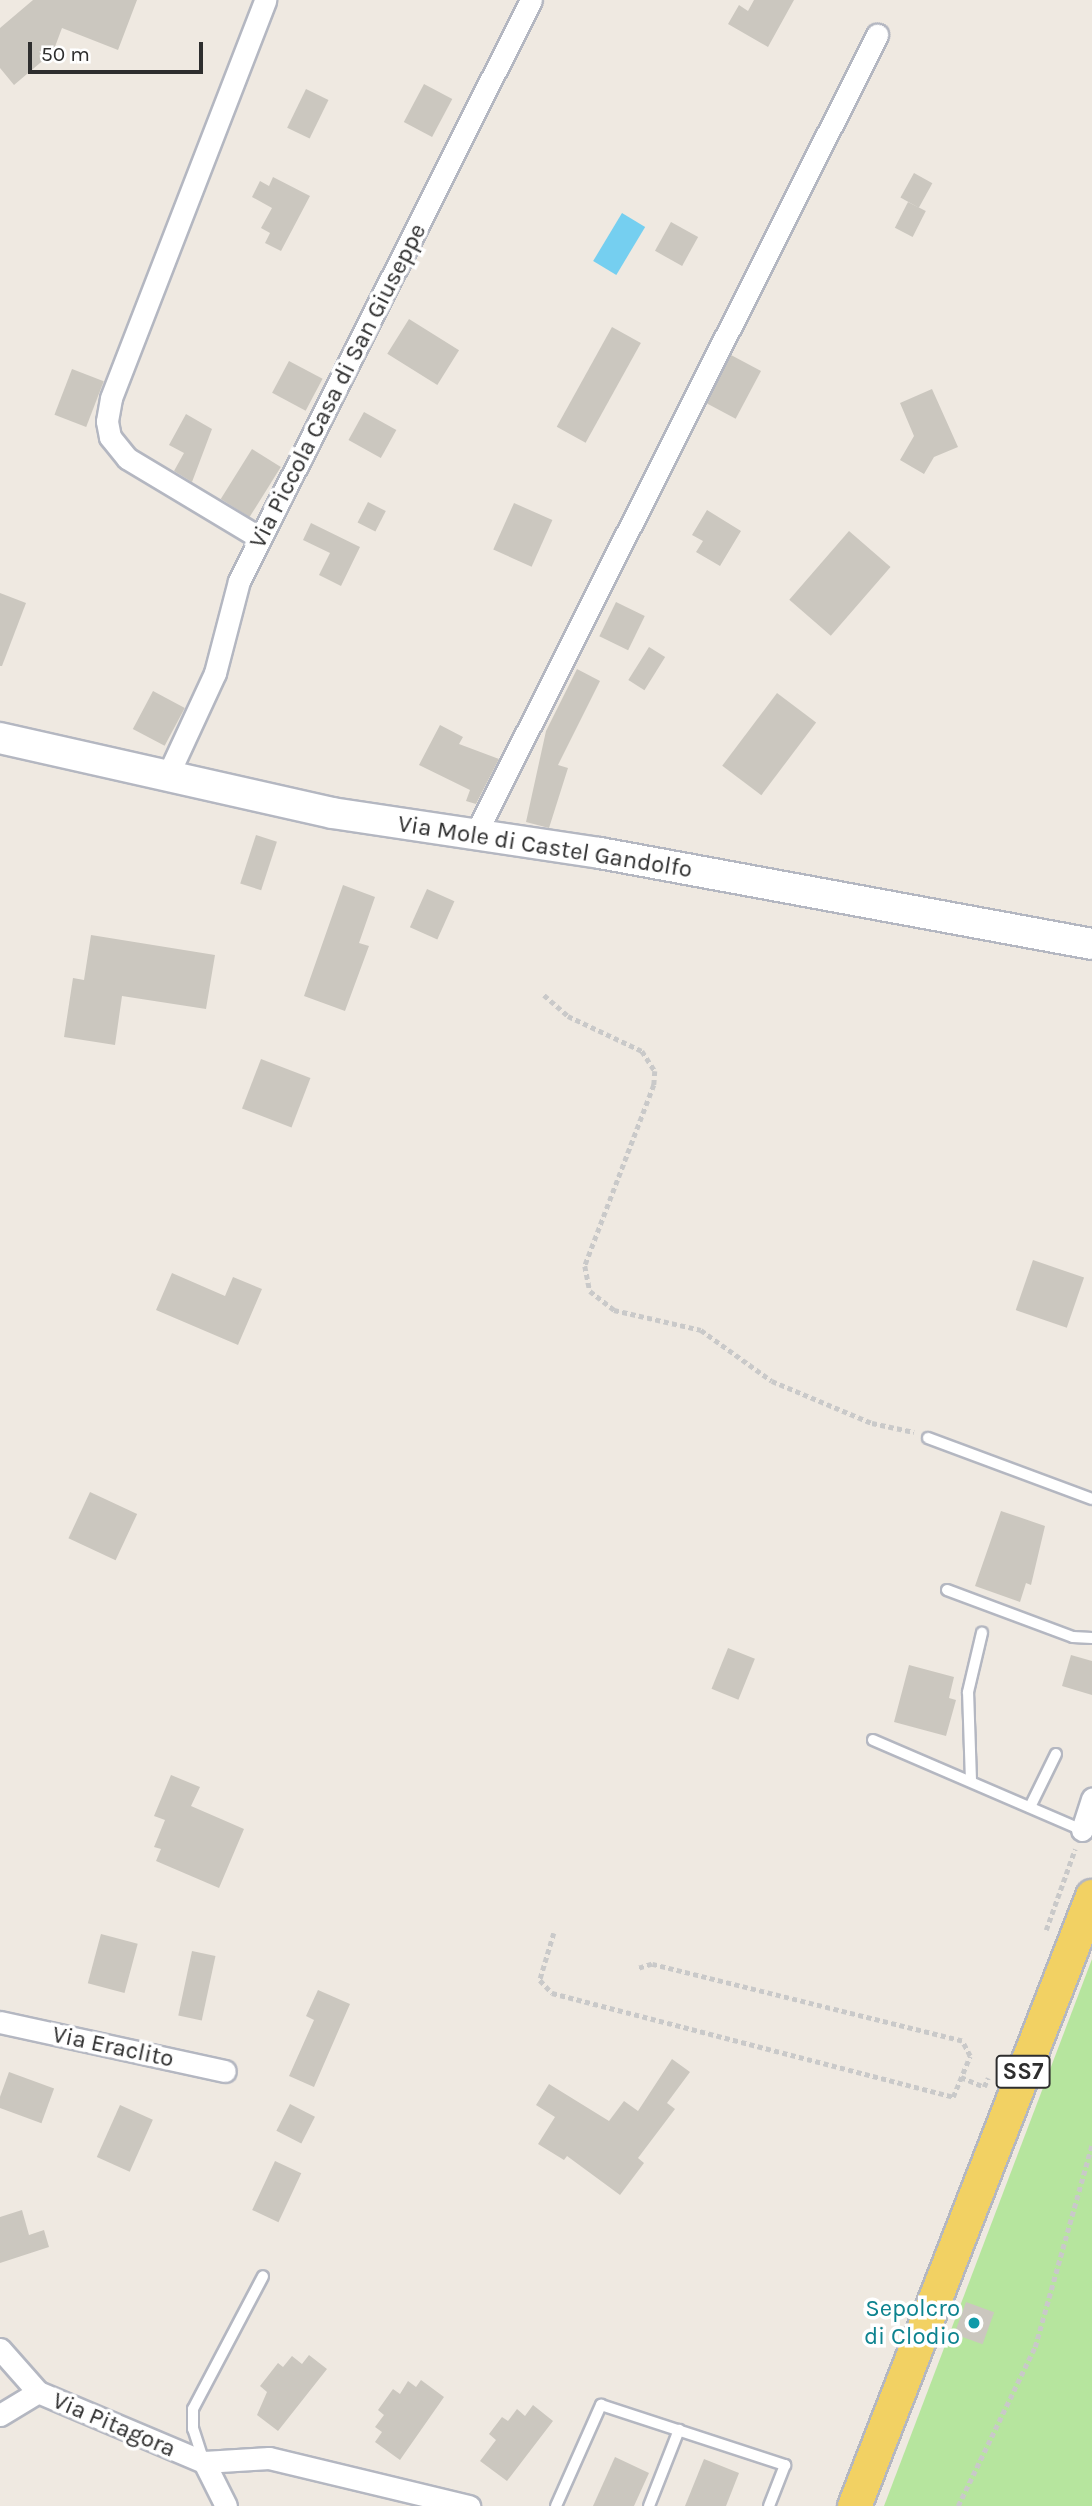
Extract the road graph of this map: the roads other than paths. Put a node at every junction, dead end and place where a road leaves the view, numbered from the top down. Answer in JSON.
{"nodes":[{"id":1,"x":265,"y":0,"type":"edge"},
{"id":2,"x":531,"y":0,"type":"edge"},
{"id":3,"x":877,"y":35,"type":"dead end"},
{"id":4,"x":260,"y":538,"type":"junction"},
{"id":5,"x":0,"y":738,"type":"edge"},
{"id":6,"x":166,"y":779,"type":"junction"},
{"id":7,"x":474,"y":837,"type":"junction"},
{"id":8,"x":1092,"y":944,"type":"edge"},
{"id":9,"x":928,"y":1438,"type":"road end"},
{"id":10,"x":1092,"y":1499,"type":"edge"},
{"id":11,"x":947,"y":1590,"type":"dead end"},
{"id":12,"x":982,"y":1633,"type":"dead end"},
{"id":13,"x":1092,"y":1638,"type":"edge"},
{"id":14,"x":873,"y":1740,"type":"dead end"},
{"id":15,"x":1056,"y":1754,"type":"dead end"},
{"id":16,"x":971,"y":1781,"type":"junction"},
{"id":17,"x":1092,"y":1799,"type":"edge"},
{"id":18,"x":1030,"y":1807,"type":"junction"},
{"id":19,"x":1082,"y":1830,"type":"joint"},
{"id":20,"x":1092,"y":1896,"type":"edge"},
{"id":21,"x":0,"y":2022,"type":"edge"},
{"id":22,"x":225,"y":2071,"type":"dead end"},
{"id":23,"x":263,"y":2276,"type":"dead end"},
{"id":24,"x":0,"y":2349,"type":"edge"},
{"id":25,"x":38,"y":2392,"type":"junction"},
{"id":26,"x":0,"y":2415,"type":"edge"},
{"id":27,"x":679,"y":2430,"type":"junction"},
{"id":28,"x":204,"y":2462,"type":"junction"},
{"id":29,"x":226,"y":2506,"type":"edge"},
{"id":30,"x":469,"y":2506,"type":"edge"},
{"id":31,"x":556,"y":2506,"type":"edge"},
{"id":32,"x":649,"y":2506,"type":"edge"},
{"id":33,"x":768,"y":2506,"type":"edge"},
{"id":34,"x":855,"y":2506,"type":"edge"}],
"edges":[{"from":1,"to":4,"type":"street"},
{"from":2,"to":4,"type":"street","name":"Via Piccola Casa di San Giuseppe"},
{"from":3,"to":7,"type":"street"},
{"from":4,"to":6,"type":"street","name":"Via Piccola Casa di San Giuseppe"},
{"from":5,"to":6,"type":"street","name":"Via Mole di Castel Gandolfo"},
{"from":6,"to":7,"type":"street","name":"Via Mole di Castel Gandolfo"},
{"from":7,"to":8,"type":"street","name":"Via Mole di Castel Gandolfo"},
{"from":9,"to":10,"type":"lane"},
{"from":11,"to":13,"type":"lane"},
{"from":12,"to":16,"type":"lane"},
{"from":14,"to":16,"type":"lane"},
{"from":15,"to":18,"type":"lane"},
{"from":16,"to":18,"type":"lane"},
{"from":17,"to":19,"type":"street"},
{"from":18,"to":19,"type":"lane"},
{"from":20,"to":34,"type":"main road","number":"SS7"},
{"from":21,"to":22,"type":"street","name":"Via Eraclito"},
{"from":23,"to":28,"type":"lane"},
{"from":24,"to":25,"type":"street","name":"Via Pitagora"},
{"from":25,"to":26,"type":"street"},
{"from":25,"to":28,"type":"street","name":"Via Pitagora"},
{"from":27,"to":31,"type":"lane"},
{"from":27,"to":32,"type":"lane"},
{"from":27,"to":33,"type":"lane"},
{"from":28,"to":29,"type":"street"},
{"from":28,"to":30,"type":"street"}]}
